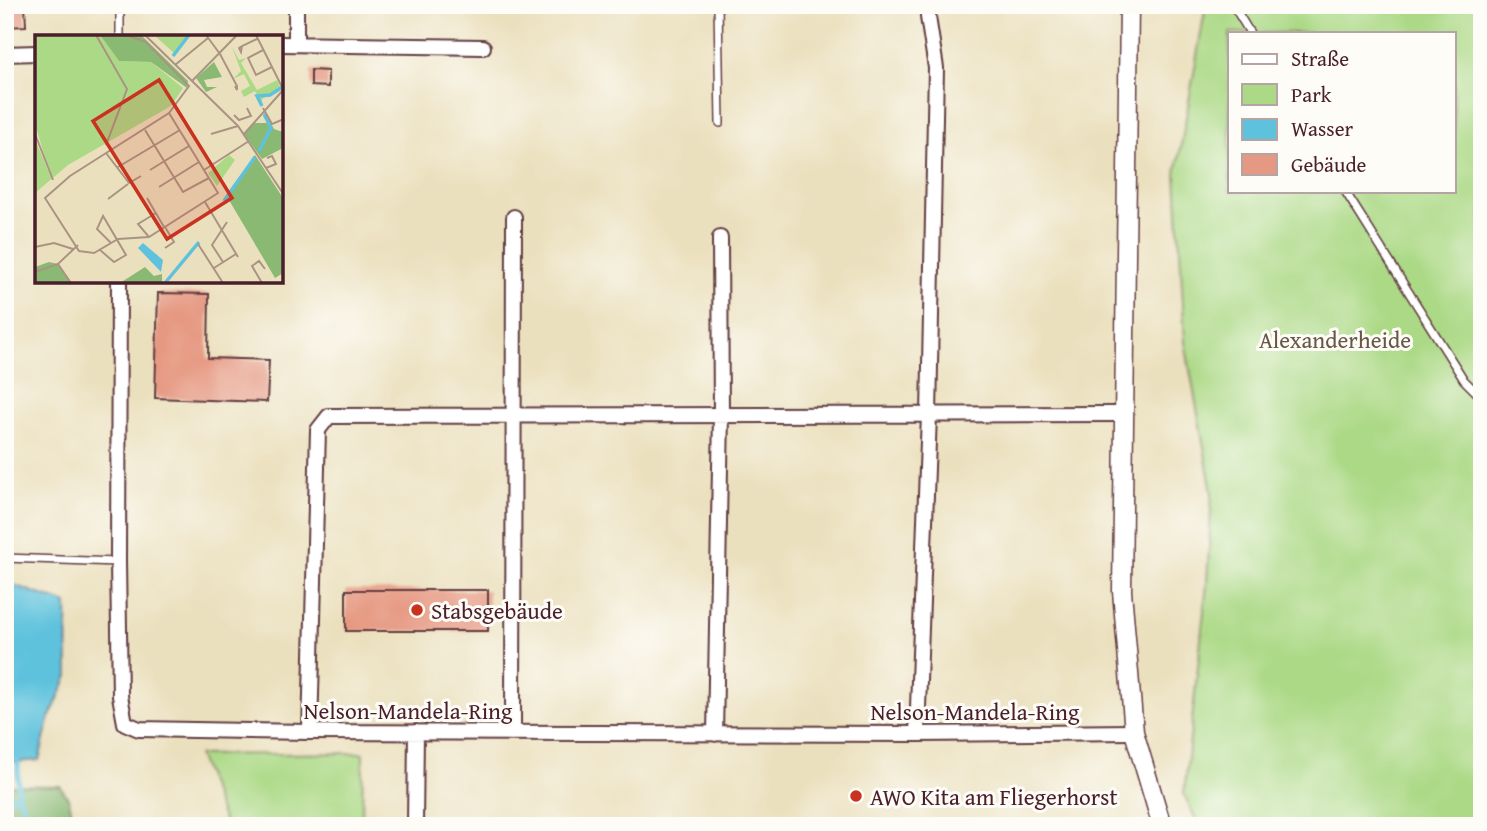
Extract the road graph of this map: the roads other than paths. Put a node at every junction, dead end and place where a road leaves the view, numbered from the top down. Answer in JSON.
{"nodes":[{"id":1,"x":120,"y":5,"type":"edge"},
{"id":2,"x":296,"y":5,"type":"edge"},
{"id":3,"x":718,"y":5,"type":"edge"},
{"id":4,"x":929,"y":5,"type":"edge"},
{"id":5,"x":1129,"y":5,"type":"edge"},
{"id":6,"x":1233,"y":5,"type":"edge"},
{"id":7,"x":1249,"y":32,"type":"edge"},
{"id":8,"x":120,"y":35,"type":"edge"},
{"id":9,"x":289,"y":44,"type":"edge"},
{"id":10,"x":483,"y":47,"type":"dead end"},
{"id":11,"x":35,"y":53,"type":"edge"},
{"id":12,"x":5,"y":54,"type":"edge"},
{"id":13,"x":720,"y":124,"type":"dead end"},
{"id":14,"x":1346,"y":192,"type":"edge"},
{"id":15,"x":514,"y":217,"type":"dead end"},
{"id":16,"x":719,"y":238,"type":"dead end"},
{"id":17,"x":119,"y":284,"type":"edge"},
{"id":18,"x":1482,"y":398,"type":"edge"},
{"id":19,"x":1123,"y":414,"type":"junction"},
{"id":20,"x":721,"y":415,"type":"junction"},
{"id":21,"x":929,"y":415,"type":"junction"},
{"id":22,"x":514,"y":416,"type":"junction"},
{"id":23,"x":5,"y":558,"type":"edge"},
{"id":24,"x":118,"y":562,"type":"junction"},
{"id":25,"x":310,"y":732,"type":"junction"},
{"id":26,"x":416,"y":732,"type":"junction"},
{"id":27,"x":1134,"y":732,"type":"junction"},
{"id":28,"x":513,"y":733,"type":"junction"},
{"id":29,"x":715,"y":734,"type":"junction"},
{"id":30,"x":917,"y":734,"type":"junction"},
{"id":31,"x":415,"y":826,"type":"edge"},
{"id":32,"x":1162,"y":826,"type":"edge"}],
"edges":[{"from":1,"to":8,"type":"lane"},
{"from":2,"to":9,"type":"street"},
{"from":3,"to":13,"type":"lane"},
{"from":4,"to":21,"type":"street"},
{"from":5,"to":19,"type":"street"},
{"from":6,"to":7,"type":"lane"},
{"from":9,"to":10,"type":"street"},
{"from":11,"to":12,"type":"street"},
{"from":14,"to":18,"type":"lane"},
{"from":15,"to":22,"type":"street"},
{"from":16,"to":20,"type":"street"},
{"from":17,"to":24,"type":"street","name":"Nelson-Mandela-Ring"},
{"from":19,"to":21,"type":"street"},
{"from":19,"to":27,"type":"street"},
{"from":20,"to":21,"type":"street"},
{"from":20,"to":22,"type":"street"},
{"from":20,"to":29,"type":"street"},
{"from":21,"to":30,"type":"street"},
{"from":22,"to":25,"type":"street"},
{"from":22,"to":28,"type":"street"},
{"from":23,"to":24,"type":"lane"},
{"from":24,"to":25,"type":"street","name":"Nelson-Mandela-Ring"},
{"from":25,"to":26,"type":"street","name":"Nelson-Mandela-Ring"},
{"from":26,"to":28,"type":"street","name":"Nelson-Mandela-Ring"},
{"from":26,"to":31,"type":"street"},
{"from":27,"to":30,"type":"street","name":"Nelson-Mandela-Ring"},
{"from":27,"to":32,"type":"street"},
{"from":28,"to":29,"type":"street","name":"Nelson-Mandela-Ring"},
{"from":29,"to":30,"type":"street","name":"Nelson-Mandela-Ring"}]}
